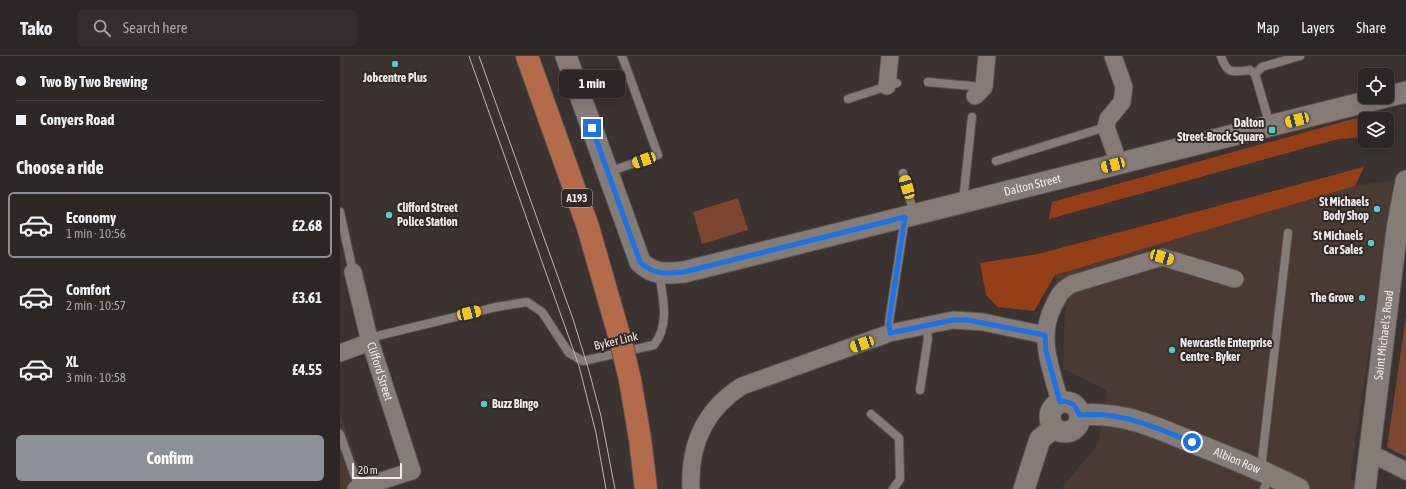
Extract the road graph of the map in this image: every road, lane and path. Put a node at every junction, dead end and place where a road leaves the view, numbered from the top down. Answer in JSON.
{"nodes":[{"id":1,"x":527,"y":56,"type":"edge"},
{"id":2,"x":566,"y":56,"type":"edge"},
{"id":3,"x":622,"y":56,"type":"edge"},
{"id":4,"x":890,"y":56,"type":"edge"},
{"id":5,"x":987,"y":56,"type":"edge"},
{"id":6,"x":1113,"y":56,"type":"edge"},
{"id":7,"x":1221,"y":56,"type":"edge"},
{"id":8,"x":1300,"y":56,"type":"edge"},
{"id":9,"x":1255,"y":74,"type":"junction"},
{"id":10,"x":928,"y":82,"type":"dead end"},
{"id":11,"x":892,"y":85,"type":"joint"},
{"id":12,"x":979,"y":92,"type":"joint"},
{"id":13,"x":1406,"y":92,"type":"edge"},
{"id":14,"x":848,"y":99,"type":"dead end"},
{"id":15,"x":972,"y":117,"type":"dead end"},
{"id":16,"x":1270,"y":126,"type":"junction"},
{"id":17,"x":1106,"y":127,"type":"junction"},
{"id":18,"x":996,"y":161,"type":"dead end"},
{"id":19,"x":1119,"y":164,"type":"junction"},
{"id":20,"x":607,"y":172,"type":"junction"},
{"id":21,"x":903,"y":173,"type":"dead end"},
{"id":22,"x":1406,"y":182,"type":"edge"},
{"id":23,"x":963,"y":203,"type":"junction"},
{"id":24,"x":340,"y":212,"type":"edge"},
{"id":25,"x":909,"y":216,"type":"junction"},
{"id":26,"x":341,"y":225,"type":"edge"},
{"id":27,"x":1288,"y":233,"type":"dead end"},
{"id":28,"x":353,"y":272,"type":"joint"},
{"id":29,"x":659,"y":274,"type":"junction"},
{"id":30,"x":1235,"y":279,"type":"dead end"},
{"id":31,"x":926,"y":326,"type":"junction"},
{"id":32,"x":889,"y":328,"type":"junction"},
{"id":33,"x":1045,"y":335,"type":"junction"},
{"id":34,"x":369,"y":340,"type":"junction"},
{"id":35,"x":340,"y":353,"type":"edge"},
{"id":36,"x":920,"y":390,"type":"dead end"},
{"id":37,"x":1060,"y":402,"type":"junction"},
{"id":38,"x":871,"y":414,"type":"dead end"},
{"id":39,"x":1080,"y":415,"type":"junction"},
{"id":40,"x":1054,"y":428,"type":"junction"},
{"id":41,"x":340,"y":434,"type":"edge"},
{"id":42,"x":1368,"y":452,"type":"junction"},
{"id":43,"x":1406,"y":471,"type":"edge"},
{"id":44,"x":1265,"y":477,"type":"edge"},
{"id":45,"x":364,"y":488,"type":"edge"},
{"id":46,"x":646,"y":489,"type":"edge"},
{"id":47,"x":691,"y":489,"type":"edge"},
{"id":48,"x":893,"y":489,"type":"edge"},
{"id":49,"x":1024,"y":489,"type":"edge"},
{"id":50,"x":1299,"y":489,"type":"edge"},
{"id":51,"x":1365,"y":489,"type":"edge"}],
"edges":[{"from":1,"to":46,"type":"main road","number":"A193","bridge":true},
{"from":2,"to":20,"type":"street"},
{"from":3,"to":20,"type":"lane"},
{"from":4,"to":11,"type":"street"},
{"from":5,"to":12,"type":"street"},
{"from":6,"to":17,"type":"street"},
{"from":7,"to":9,"type":"lane"},
{"from":8,"to":9,"type":"lane"},
{"from":9,"to":16,"type":"lane"},
{"from":10,"to":12,"type":"lane"},
{"from":11,"to":14,"type":"lane"},
{"from":13,"to":16,"type":"street","name":"Dalton Street"},
{"from":15,"to":23,"type":"lane"},
{"from":16,"to":19,"type":"street","name":"Dalton Street"},
{"from":17,"to":18,"type":"lane"},
{"from":17,"to":19,"type":"street"},
{"from":19,"to":23,"type":"street","name":"Dalton Street"},
{"from":20,"to":29,"type":"street"},
{"from":21,"to":25,"type":"lane"},
{"from":22,"to":42,"type":"street","name":"Saint Michael's Road"},
{"from":23,"to":25,"type":"street","name":"Dalton Street"},
{"from":24,"to":26,"type":"lane","name":"Clifford Street"},
{"from":25,"to":29,"type":"street","name":"Dalton Street"},
{"from":25,"to":32,"type":"lane"},
{"from":26,"to":28,"type":"lane","name":"Clifford Street"},
{"from":27,"to":44,"type":"lane"},
{"from":28,"to":34,"type":"street","name":"Clifford Street"},
{"from":29,"to":34,"type":"lane","name":"Byker Link"},
{"from":30,"to":33,"type":"street"},
{"from":31,"to":32,"type":"street"},
{"from":31,"to":33,"type":"street"},
{"from":31,"to":36,"type":"lane"},
{"from":32,"to":47,"type":"street"},
{"from":33,"to":37,"type":"street"},
{"from":34,"to":35,"type":"street"},
{"from":34,"to":45,"type":"street","name":"Clifford Street"},
{"from":37,"to":39,"type":"street"},
{"from":37,"to":40,"type":"street"},
{"from":38,"to":48,"type":"lane"},
{"from":39,"to":40,"type":"street"},
{"from":39,"to":44,"type":"street","name":"Albion Row"},
{"from":40,"to":49,"type":"street"},
{"from":41,"to":45,"type":"lane"},
{"from":42,"to":43,"type":"street"},
{"from":42,"to":51,"type":"street","name":"Saint Michael's Road"},
{"from":44,"to":50,"type":"street","name":"Albion Row"}]}
